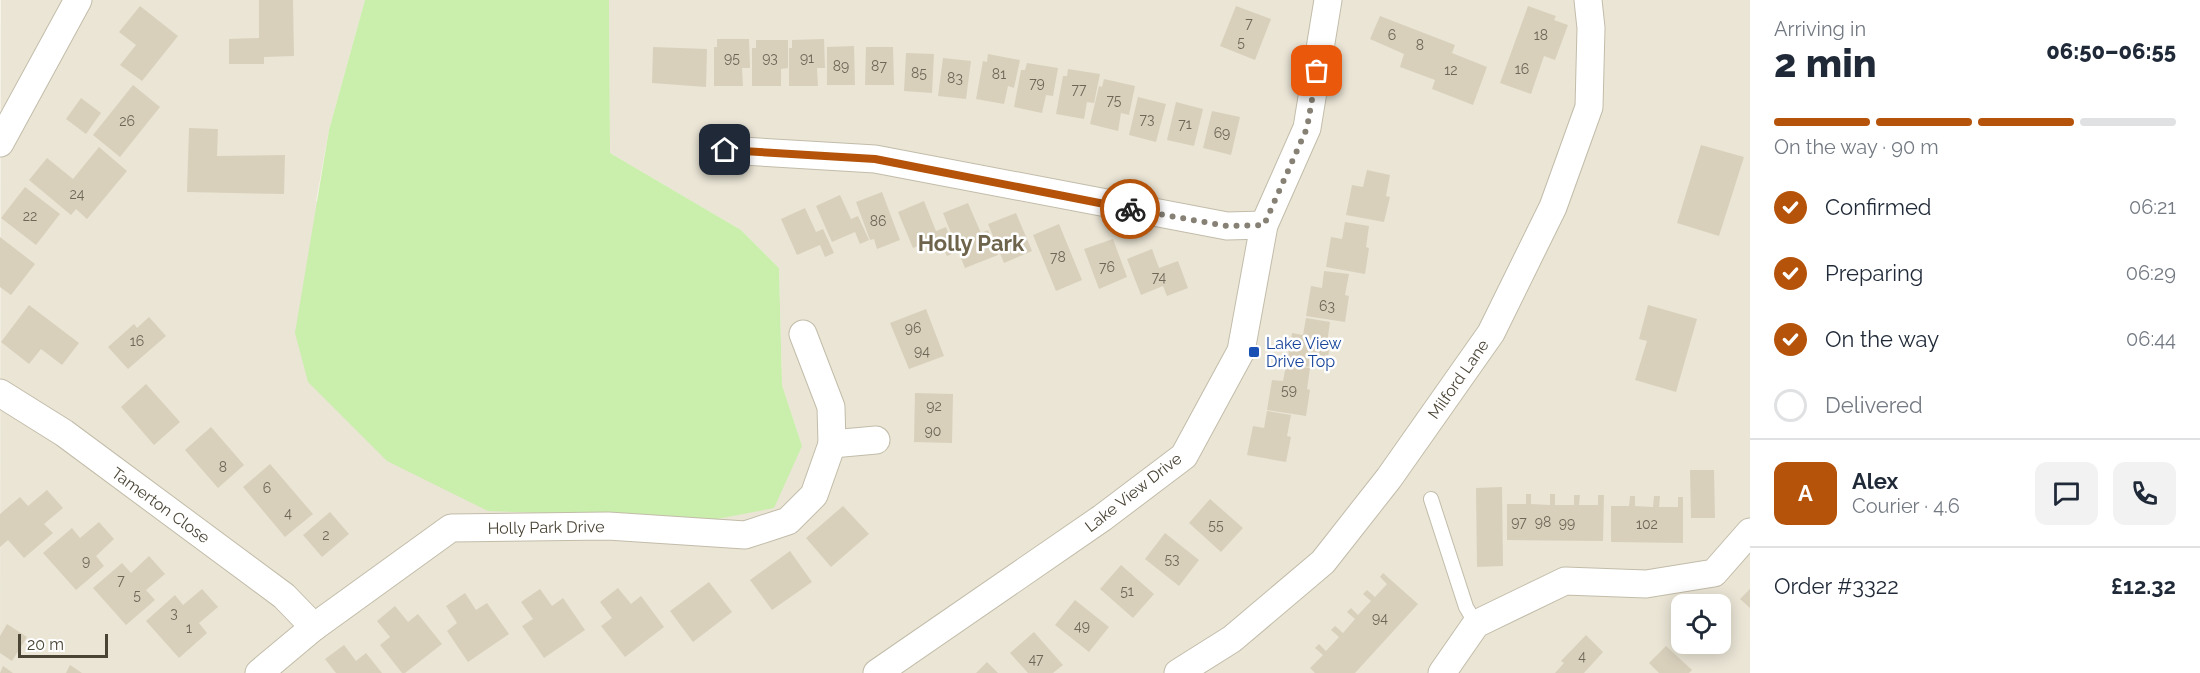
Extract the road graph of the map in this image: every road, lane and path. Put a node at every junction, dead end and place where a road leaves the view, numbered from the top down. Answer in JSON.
{"nodes":[{"id":1,"x":78,"y":0,"type":"edge"},
{"id":2,"x":1328,"y":0,"type":"edge"},
{"id":3,"x":1588,"y":0,"type":"edge"},
{"id":4,"x":0,"y":143,"type":"edge"},
{"id":5,"x":725,"y":150,"type":"dead end"},
{"id":6,"x":1264,"y":225,"type":"junction"},
{"id":7,"x":802,"y":334,"type":"dead end"},
{"id":8,"x":0,"y":393,"type":"edge"},
{"id":9,"x":876,"y":440,"type":"dead end"},
{"id":10,"x":832,"y":444,"type":"junction"},
{"id":11,"x":1431,"y":499,"type":"dead end"},
{"id":12,"x":1750,"y":532,"type":"edge"},
{"id":13,"x":1476,"y":624,"type":"junction"},
{"id":14,"x":314,"y":627,"type":"junction"},
{"id":15,"x":259,"y":673,"type":"edge"},
{"id":16,"x":877,"y":673,"type":"edge"},
{"id":17,"x":1178,"y":673,"type":"edge"},
{"id":18,"x":1442,"y":673,"type":"edge"}],
"edges":[{"from":1,"to":4,"type":"street"},
{"from":2,"to":6,"type":"street","name":"Lake View Drive"},
{"from":3,"to":17,"type":"street","name":"Milford Lane"},
{"from":5,"to":6,"type":"street"},
{"from":6,"to":16,"type":"street","name":"Lake View Drive"},
{"from":7,"to":10,"type":"street","name":"Holly Park Drive"},
{"from":8,"to":14,"type":"street","name":"Tamerton Close"},
{"from":9,"to":10,"type":"street"},
{"from":10,"to":14,"type":"street","name":"Holly Park Drive"},
{"from":11,"to":13,"type":"lane"},
{"from":12,"to":13,"type":"street"},
{"from":13,"to":18,"type":"street"},
{"from":14,"to":15,"type":"street","name":"Holly Park Drive"}]}
